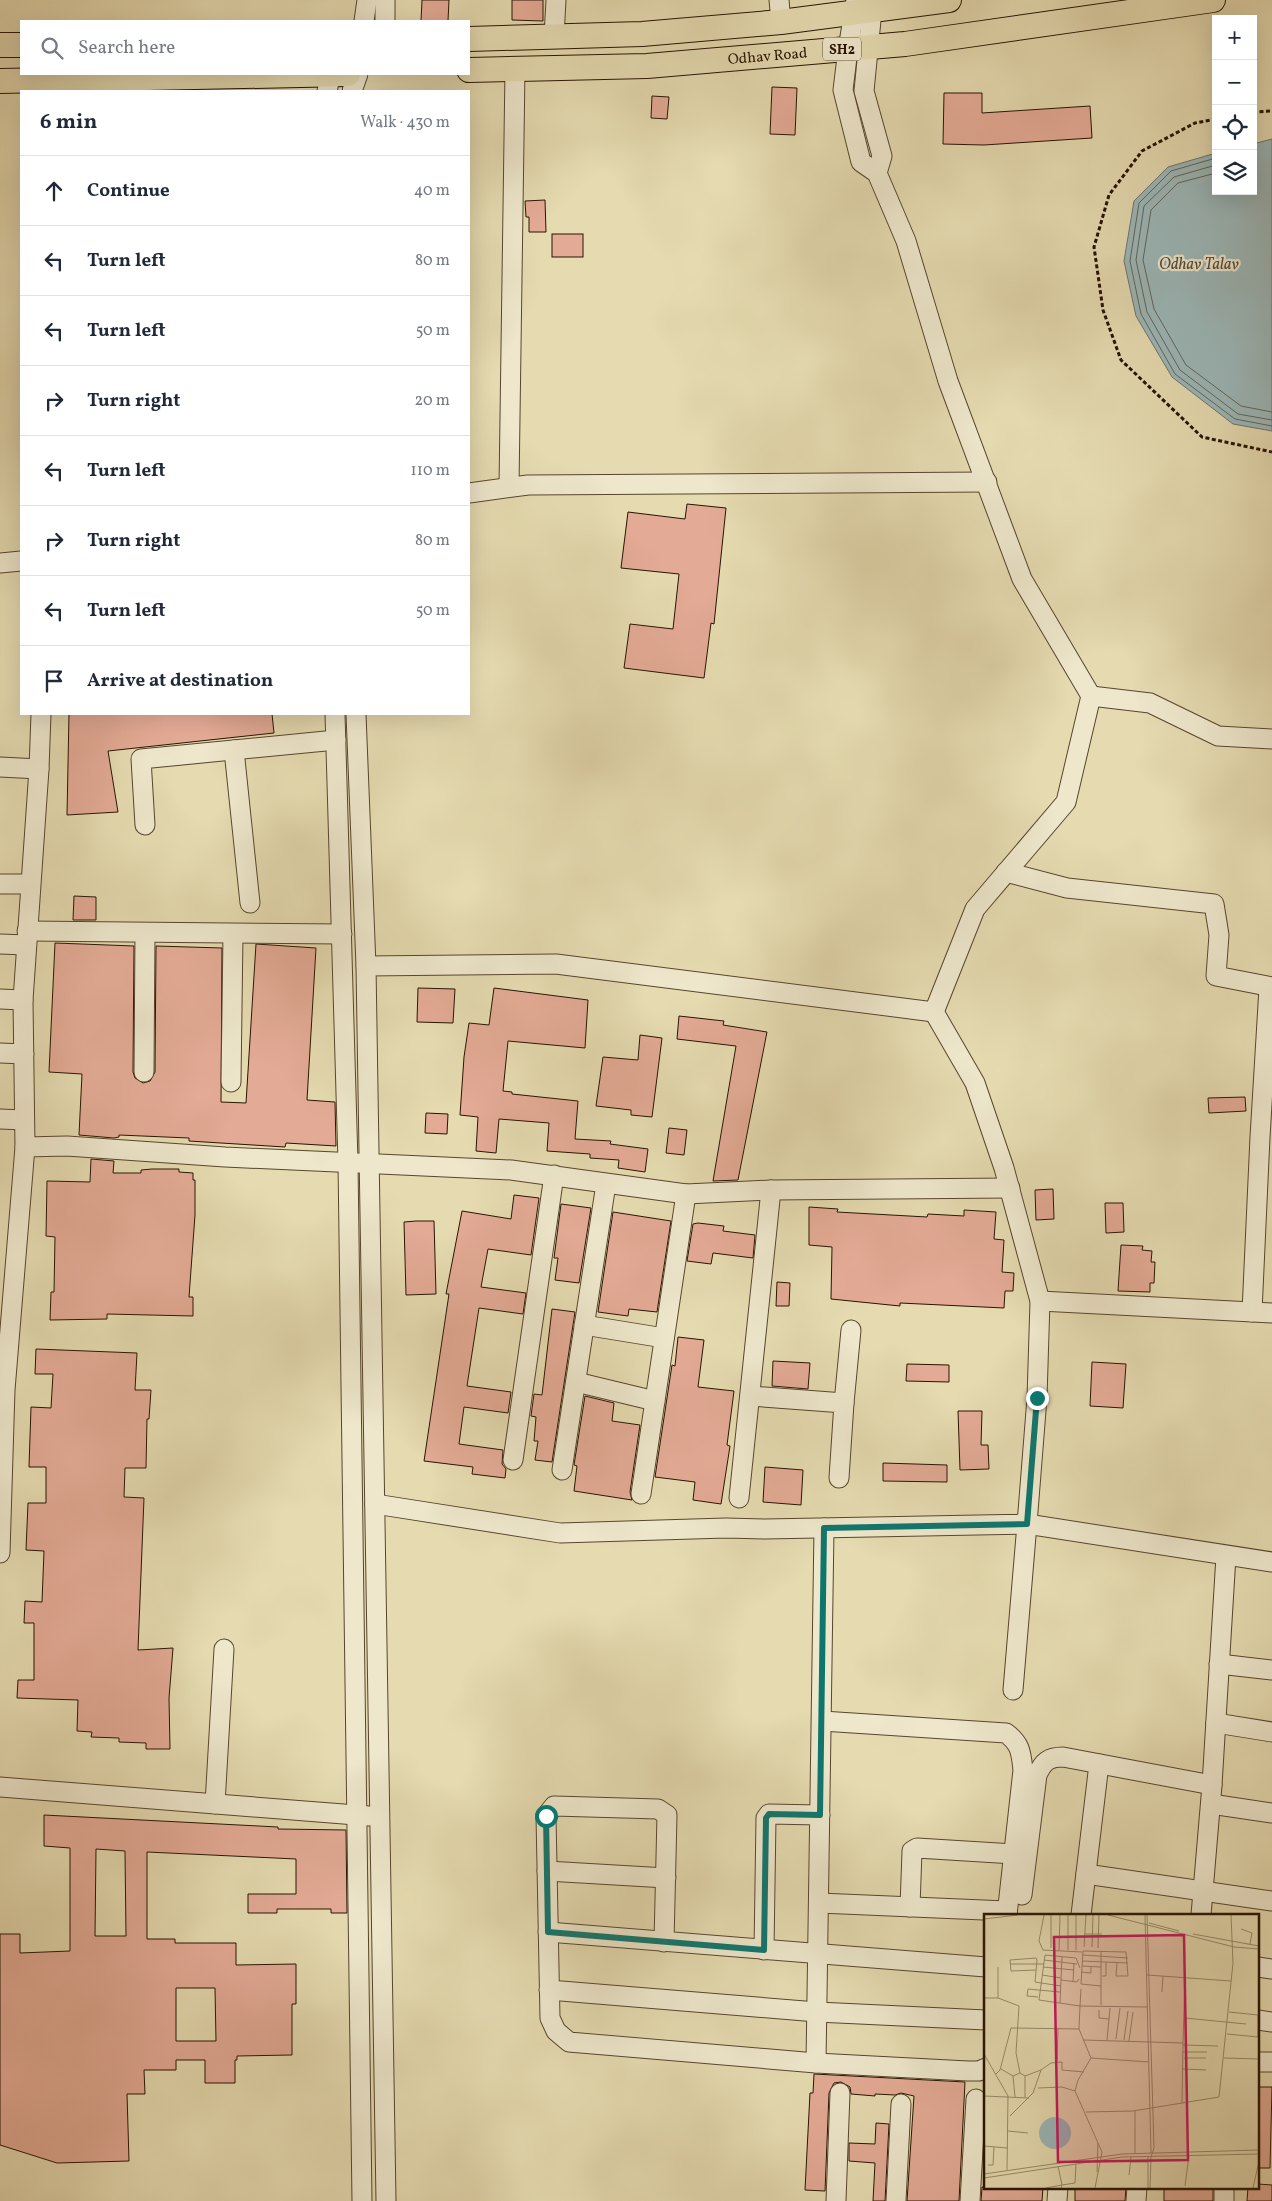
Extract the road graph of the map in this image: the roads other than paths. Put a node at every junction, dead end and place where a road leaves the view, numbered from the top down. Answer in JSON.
{"nodes":[{"id":1,"x":367,"y":0,"type":"edge"},
{"id":2,"x":385,"y":0,"type":"edge"},
{"id":3,"x":556,"y":0,"type":"edge"},
{"id":4,"x":949,"y":0,"type":"edge"},
{"id":5,"x":1213,"y":0,"type":"edge"},
{"id":6,"x":864,"y":6,"type":"edge"},
{"id":7,"x":780,"y":11,"type":"edge"},
{"id":8,"x":364,"y":20,"type":"edge"},
{"id":9,"x":384,"y":20,"type":"edge"},
{"id":10,"x":554,"y":37,"type":"junction"},
{"id":11,"x":470,"y":39,"type":"edge"},
{"id":12,"x":0,"y":45,"type":"edge"},
{"id":13,"x":20,"y":45,"type":"edge"},
{"id":14,"x":858,"y":48,"type":"junction"},
{"id":15,"x":515,"y":69,"type":"junction"},
{"id":16,"x":470,"y":70,"type":"edge"},
{"id":17,"x":358,"y":75,"type":"edge"},
{"id":18,"x":334,"y":79,"type":"edge"},
{"id":19,"x":0,"y":81,"type":"edge"},
{"id":20,"x":352,"y":90,"type":"edge"},
{"id":21,"x":987,"y":482,"type":"junction"},
{"id":22,"x":509,"y":488,"type":"junction"},
{"id":23,"x":470,"y":493,"type":"edge"},
{"id":24,"x":20,"y":561,"type":"edge"},
{"id":25,"x":0,"y":562,"type":"edge"},
{"id":26,"x":1091,"y":696,"type":"junction"},
{"id":27,"x":41,"y":715,"type":"edge"},
{"id":28,"x":336,"y":715,"type":"edge"},
{"id":29,"x":356,"y":715,"type":"edge"},
{"id":30,"x":1272,"y":739,"type":"edge"},
{"id":31,"x":336,"y":740,"type":"junction"},
{"id":32,"x":234,"y":750,"type":"junction"},
{"id":33,"x":0,"y":767,"type":"edge"},
{"id":34,"x":39,"y":769,"type":"junction"},
{"id":35,"x":145,"y":824,"type":"dead end"},
{"id":36,"x":1006,"y":872,"type":"junction"},
{"id":37,"x":0,"y":884,"type":"edge"},
{"id":38,"x":30,"y":884,"type":"junction"},
{"id":39,"x":250,"y":903,"type":"dead end"},
{"id":40,"x":145,"y":933,"type":"junction"},
{"id":41,"x":233,"y":934,"type":"junction"},
{"id":42,"x":342,"y":934,"type":"junction"},
{"id":43,"x":26,"y":938,"type":"junction"},
{"id":44,"x":0,"y":944,"type":"edge"},
{"id":45,"x":366,"y":966,"type":"junction"},
{"id":46,"x":1271,"y":987,"type":"edge"},
{"id":47,"x":0,"y":999,"type":"edge"},
{"id":48,"x":23,"y":1000,"type":"junction"},
{"id":49,"x":934,"y":1012,"type":"junction"},
{"id":50,"x":0,"y":1053,"type":"edge"},
{"id":51,"x":24,"y":1054,"type":"junction"},
{"id":52,"x":144,"y":1072,"type":"dead end"},
{"id":53,"x":231,"y":1082,"type":"dead end"},
{"id":54,"x":0,"y":1119,"type":"edge"},
{"id":55,"x":24,"y":1120,"type":"junction"},
{"id":56,"x":25,"y":1147,"type":"junction"},
{"id":57,"x":348,"y":1162,"type":"junction"},
{"id":58,"x":369,"y":1163,"type":"junction"},
{"id":59,"x":554,"y":1175,"type":"junction"},
{"id":60,"x":606,"y":1184,"type":"junction"},
{"id":61,"x":1010,"y":1188,"type":"junction"},
{"id":62,"x":772,"y":1190,"type":"junction"},
{"id":63,"x":686,"y":1194,"type":"junction"},
{"id":64,"x":1040,"y":1301,"type":"junction"},
{"id":65,"x":1252,"y":1312,"type":"junction"},
{"id":66,"x":1272,"y":1312,"type":"edge"},
{"id":67,"x":584,"y":1325,"type":"junction"},
{"id":68,"x":851,"y":1330,"type":"dead end"},
{"id":69,"x":664,"y":1338,"type":"junction"},
{"id":70,"x":576,"y":1382,"type":"junction"},
{"id":71,"x":3,"y":1390,"type":"edge"},
{"id":72,"x":750,"y":1396,"type":"junction"},
{"id":73,"x":655,"y":1401,"type":"junction"},
{"id":74,"x":844,"y":1403,"type":"junction"},
{"id":75,"x":513,"y":1460,"type":"dead end"},
{"id":76,"x":562,"y":1470,"type":"dead end"},
{"id":77,"x":839,"y":1478,"type":"dead end"},
{"id":78,"x":641,"y":1494,"type":"dead end"},
{"id":79,"x":739,"y":1498,"type":"dead end"},
{"id":80,"x":375,"y":1504,"type":"junction"},
{"id":81,"x":1027,"y":1524,"type":"junction"},
{"id":82,"x":824,"y":1528,"type":"junction"},
{"id":83,"x":0,"y":1553,"type":"edge"},
{"id":84,"x":1226,"y":1556,"type":"junction"},
{"id":85,"x":1272,"y":1562,"type":"edge"},
{"id":86,"x":224,"y":1649,"type":"dead end"},
{"id":87,"x":1219,"y":1664,"type":"junction"},
{"id":88,"x":1272,"y":1670,"type":"edge"},
{"id":89,"x":1013,"y":1690,"type":"dead end"},
{"id":90,"x":822,"y":1721,"type":"junction"},
{"id":91,"x":1216,"y":1723,"type":"junction"},
{"id":92,"x":1272,"y":1732,"type":"edge"},
{"id":93,"x":1099,"y":1764,"type":"junction"},
{"id":94,"x":1212,"y":1785,"type":"junction"},
{"id":95,"x":0,"y":1787,"type":"edge"},
{"id":96,"x":215,"y":1804,"type":"junction"},
{"id":97,"x":1210,"y":1804,"type":"junction"},
{"id":98,"x":1272,"y":1813,"type":"edge"},
{"id":99,"x":357,"y":1815,"type":"junction"},
{"id":100,"x":820,"y":1815,"type":"junction"},
{"id":101,"x":380,"y":1817,"type":"junction"},
{"id":102,"x":1014,"y":1854,"type":"junction"},
{"id":103,"x":547,"y":1872,"type":"junction"},
{"id":104,"x":1086,"y":1874,"type":"junction"},
{"id":105,"x":666,"y":1878,"type":"junction"},
{"id":106,"x":1203,"y":1892,"type":"junction"},
{"id":107,"x":1272,"y":1901,"type":"edge"},
{"id":108,"x":819,"y":1903,"type":"junction"},
{"id":109,"x":910,"y":1907,"type":"junction"},
{"id":110,"x":1011,"y":1914,"type":"edge"},
{"id":111,"x":1081,"y":1914,"type":"edge"},
{"id":112,"x":1201,"y":1914,"type":"edge"},
{"id":113,"x":548,"y":1932,"type":"junction"},
{"id":114,"x":664,"y":1942,"type":"junction"},
{"id":115,"x":764,"y":1950,"type":"junction"},
{"id":116,"x":818,"y":1954,"type":"junction"},
{"id":117,"x":984,"y":1967,"type":"edge"},
{"id":118,"x":549,"y":1990,"type":"junction"},
{"id":119,"x":817,"y":2012,"type":"junction"},
{"id":120,"x":984,"y":2020,"type":"edge"},
{"id":121,"x":816,"y":2063,"type":"junction"},
{"id":122,"x":984,"y":2069,"type":"edge"},
{"id":123,"x":840,"y":2093,"type":"dead end"},
{"id":124,"x":976,"y":2099,"type":"dead end"},
{"id":125,"x":901,"y":2104,"type":"dead end"},
{"id":126,"x":1058,"y":2188,"type":"edge"},
{"id":127,"x":1137,"y":2188,"type":"edge"},
{"id":128,"x":1224,"y":2188,"type":"edge"},
{"id":129,"x":362,"y":2201,"type":"edge"},
{"id":130,"x":386,"y":2201,"type":"edge"},
{"id":131,"x":836,"y":2201,"type":"edge"},
{"id":132,"x":896,"y":2201,"type":"edge"},
{"id":133,"x":970,"y":2201,"type":"edge"},
{"id":134,"x":1057,"y":2201,"type":"edge"},
{"id":135,"x":1136,"y":2201,"type":"edge"},
{"id":136,"x":1224,"y":2201,"type":"edge"}],
"edges":[{"from":1,"to":8,"type":"street"},
{"from":2,"to":9,"type":"street"},
{"from":3,"to":10,"type":"street"},
{"from":4,"to":6,"type":"main road","number":"SH2"},
{"from":5,"to":14,"type":"main road","name":"Odhav Road","number":"SH2"},
{"from":6,"to":7,"type":"main road","number":"SH2"},
{"from":6,"to":14,"type":"street"},
{"from":7,"to":10,"type":"main road","number":"SH2"},
{"from":10,"to":11,"type":"main road","number":"SH2"},
{"from":12,"to":13,"type":"main road"},
{"from":14,"to":15,"type":"main road","name":"Odhav Road","number":"SH2"},
{"from":14,"to":21,"type":"street"},
{"from":15,"to":16,"type":"main road","name":"Odhav Road","number":"SH2"},
{"from":15,"to":22,"type":"street"},
{"from":17,"to":20,"type":"street"},
{"from":18,"to":19,"type":"main road"},
{"from":21,"to":22,"type":"street"},
{"from":21,"to":26,"type":"street"},
{"from":22,"to":23,"type":"street"},
{"from":24,"to":25,"type":"street"},
{"from":26,"to":30,"type":"street"},
{"from":26,"to":36,"type":"street"},
{"from":27,"to":34,"type":"street"},
{"from":28,"to":31,"type":"street"},
{"from":29,"to":45,"type":"street"},
{"from":31,"to":32,"type":"street"},
{"from":31,"to":42,"type":"street"},
{"from":32,"to":35,"type":"street"},
{"from":32,"to":39,"type":"street"},
{"from":33,"to":34,"type":"street"},
{"from":34,"to":38,"type":"street"},
{"from":36,"to":46,"type":"street"},
{"from":36,"to":49,"type":"street"},
{"from":37,"to":38,"type":"street"},
{"from":38,"to":43,"type":"street"},
{"from":40,"to":41,"type":"street"},
{"from":40,"to":43,"type":"street"},
{"from":40,"to":52,"type":"street"},
{"from":41,"to":42,"type":"street"},
{"from":41,"to":53,"type":"street"},
{"from":42,"to":57,"type":"street"},
{"from":43,"to":44,"type":"street"},
{"from":43,"to":48,"type":"street"},
{"from":45,"to":49,"type":"street"},
{"from":45,"to":58,"type":"street"},
{"from":46,"to":65,"type":"street"},
{"from":47,"to":48,"type":"street"},
{"from":48,"to":51,"type":"street"},
{"from":49,"to":61,"type":"street"},
{"from":50,"to":51,"type":"street"},
{"from":51,"to":55,"type":"street"},
{"from":54,"to":55,"type":"street"},
{"from":55,"to":56,"type":"street"},
{"from":56,"to":57,"type":"street"},
{"from":56,"to":71,"type":"street"},
{"from":57,"to":58,"type":"street"},
{"from":57,"to":99,"type":"street"},
{"from":58,"to":59,"type":"street"},
{"from":58,"to":80,"type":"street"},
{"from":59,"to":60,"type":"street"},
{"from":59,"to":75,"type":"street"},
{"from":60,"to":63,"type":"street"},
{"from":60,"to":67,"type":"street"},
{"from":61,"to":62,"type":"street"},
{"from":61,"to":64,"type":"street"},
{"from":62,"to":63,"type":"street"},
{"from":62,"to":72,"type":"street"},
{"from":63,"to":69,"type":"street"},
{"from":64,"to":65,"type":"street"},
{"from":64,"to":81,"type":"street"},
{"from":65,"to":66,"type":"street"},
{"from":67,"to":69,"type":"street"},
{"from":67,"to":70,"type":"street"},
{"from":68,"to":74,"type":"street"},
{"from":69,"to":73,"type":"street"},
{"from":70,"to":73,"type":"street"},
{"from":70,"to":76,"type":"street"},
{"from":71,"to":83,"type":"street"},
{"from":72,"to":74,"type":"street"},
{"from":72,"to":79,"type":"street"},
{"from":73,"to":78,"type":"street"},
{"from":74,"to":77,"type":"street"},
{"from":80,"to":82,"type":"street"},
{"from":80,"to":101,"type":"street"},
{"from":81,"to":82,"type":"street"},
{"from":81,"to":84,"type":"street"},
{"from":81,"to":89,"type":"street"},
{"from":82,"to":90,"type":"street"},
{"from":84,"to":85,"type":"street"},
{"from":84,"to":87,"type":"street"},
{"from":86,"to":96,"type":"street"},
{"from":87,"to":88,"type":"street"},
{"from":87,"to":91,"type":"street"},
{"from":90,"to":100,"type":"street"},
{"from":90,"to":102,"type":"street"},
{"from":91,"to":92,"type":"street"},
{"from":91,"to":94,"type":"street"},
{"from":93,"to":94,"type":"street"},
{"from":93,"to":104,"type":"street"},
{"from":93,"to":110,"type":"street"},
{"from":94,"to":97,"type":"street"},
{"from":95,"to":96,"type":"street"},
{"from":96,"to":99,"type":"street"},
{"from":97,"to":98,"type":"street"},
{"from":97,"to":106,"type":"street"},
{"from":99,"to":101,"type":"street"},
{"from":99,"to":129,"type":"street"},
{"from":100,"to":108,"type":"street"},
{"from":100,"to":115,"type":"street"},
{"from":101,"to":130,"type":"street"},
{"from":102,"to":109,"type":"street"},
{"from":102,"to":110,"type":"street"},
{"from":103,"to":105,"type":"street"},
{"from":103,"to":105,"type":"street"},
{"from":103,"to":113,"type":"street"},
{"from":104,"to":106,"type":"street"},
{"from":104,"to":111,"type":"street"},
{"from":105,"to":114,"type":"street"},
{"from":106,"to":107,"type":"street"},
{"from":106,"to":112,"type":"street"},
{"from":108,"to":109,"type":"street"},
{"from":108,"to":116,"type":"street"},
{"from":109,"to":110,"type":"street"},
{"from":113,"to":114,"type":"street"},
{"from":113,"to":118,"type":"street"},
{"from":114,"to":115,"type":"street"},
{"from":115,"to":116,"type":"street"},
{"from":116,"to":117,"type":"street"},
{"from":116,"to":119,"type":"street"},
{"from":118,"to":119,"type":"street"},
{"from":118,"to":121,"type":"street"},
{"from":119,"to":120,"type":"street"},
{"from":119,"to":121,"type":"street"},
{"from":121,"to":122,"type":"street"},
{"from":123,"to":131,"type":"street"},
{"from":124,"to":133,"type":"street"},
{"from":125,"to":132,"type":"street"},
{"from":126,"to":134,"type":"street"},
{"from":127,"to":135,"type":"street"},
{"from":128,"to":136,"type":"street"}]}
